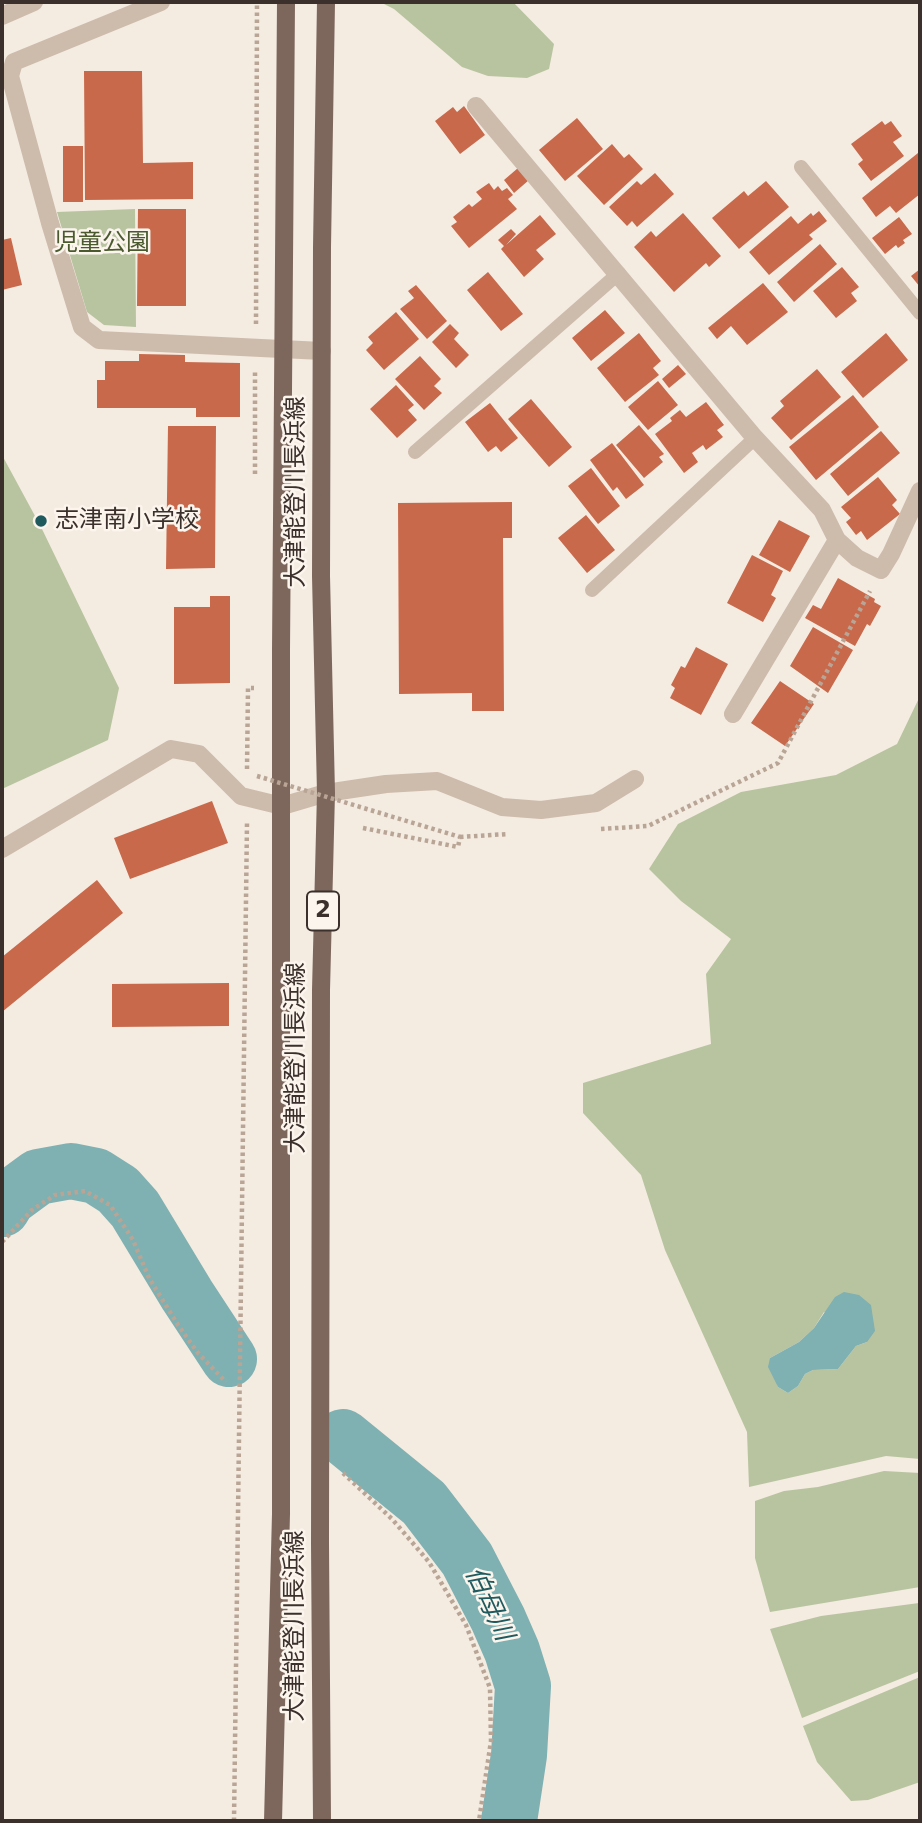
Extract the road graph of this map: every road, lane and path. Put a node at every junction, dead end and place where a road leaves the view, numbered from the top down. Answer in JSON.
{"nodes":[{"id":1,"x":34,"y":2,"type":"edge"},
{"id":2,"x":160,"y":2,"type":"edge"},
{"id":3,"x":286,"y":2,"type":"edge"},
{"id":4,"x":326,"y":2,"type":"edge"},
{"id":5,"x":2,"y":16,"type":"edge"},
{"id":6,"x":476,"y":106,"type":"dead end"},
{"id":7,"x":801,"y":167,"type":"dead end"},
{"id":8,"x":619,"y":273,"type":"junction"},
{"id":9,"x":920,"y":313,"type":"edge"},
{"id":10,"x":283,"y":349,"type":"junction"},
{"id":11,"x":322,"y":351,"type":"junction"},
{"id":12,"x":755,"y":438,"type":"junction"},
{"id":13,"x":415,"y":452,"type":"dead end"},
{"id":14,"x":920,"y":491,"type":"edge"},
{"id":15,"x":837,"y":540,"type":"junction"},
{"id":16,"x":881,"y":569,"type":"junction"},
{"id":17,"x":592,"y":590,"type":"dead end"},
{"id":18,"x":254,"y":688,"type":"dead end"},
{"id":19,"x":733,"y":714,"type":"dead end"},
{"id":20,"x":247,"y":772,"type":"dead end"},
{"id":21,"x":257,"y":776,"type":"dead end"},
{"id":22,"x":635,"y":779,"type":"dead end"},
{"id":23,"x":326,"y":793,"type":"junction"},
{"id":24,"x":282,"y":806,"type":"junction"},
{"id":25,"x":247,"y":814,"type":"dead end"},
{"id":26,"x":363,"y":828,"type":"dead end"},
{"id":27,"x":594,"y":829,"type":"dead end"},
{"id":28,"x":514,"y":834,"type":"dead end"},
{"id":29,"x":460,"y":837,"type":"junction"},
{"id":30,"x":2,"y":849,"type":"edge"},
{"id":31,"x":2,"y":1242,"type":"edge"},
{"id":32,"x":226,"y":1382,"type":"dead end"},
{"id":33,"x":339,"y":1471,"type":"dead end"},
{"id":34,"x":234,"y":1821,"type":"edge"},
{"id":35,"x":273,"y":1821,"type":"edge"},
{"id":36,"x":322,"y":1821,"type":"edge"},
{"id":37,"x":479,"y":1821,"type":"edge"}],
"edges":[{"from":1,"to":5,"type":"street"},
{"from":2,"to":10,"type":"street"},
{"from":3,"to":10,"type":"main road","name":"大津能登川長浜線","number":"2"},
{"from":4,"to":11,"type":"main road","name":"大津能登川長浜線","number":"2"},
{"from":6,"to":8,"type":"street"},
{"from":7,"to":9,"type":"lane"},
{"from":8,"to":12,"type":"street"},
{"from":8,"to":13,"type":"lane"},
{"from":10,"to":11,"type":"street"},
{"from":10,"to":24,"type":"main road","name":"大津能登川長浜線","number":"2"},
{"from":11,"to":23,"type":"main road","name":"大津能登川長浜線","number":"2"},
{"from":12,"to":15,"type":"street"},
{"from":12,"to":17,"type":"lane"},
{"from":14,"to":16,"type":"street"},
{"from":15,"to":16,"type":"street"},
{"from":15,"to":19,"type":"street"},
{"from":16,"to":27,"type":"path"},
{"from":18,"to":20,"type":"path"},
{"from":21,"to":29,"type":"path","bridge":true},
{"from":22,"to":23,"type":"street"},
{"from":23,"to":24,"type":"street"},
{"from":23,"to":36,"type":"main road","name":"大津能登川長浜線","number":"2"},
{"from":24,"to":30,"type":"street"},
{"from":24,"to":35,"type":"main road","name":"大津能登川長浜線","number":"2"},
{"from":25,"to":34,"type":"path"},
{"from":26,"to":29,"type":"path","bridge":true},
{"from":28,"to":29,"type":"path"},
{"from":31,"to":32,"type":"path"},
{"from":33,"to":37,"type":"path"}]}
